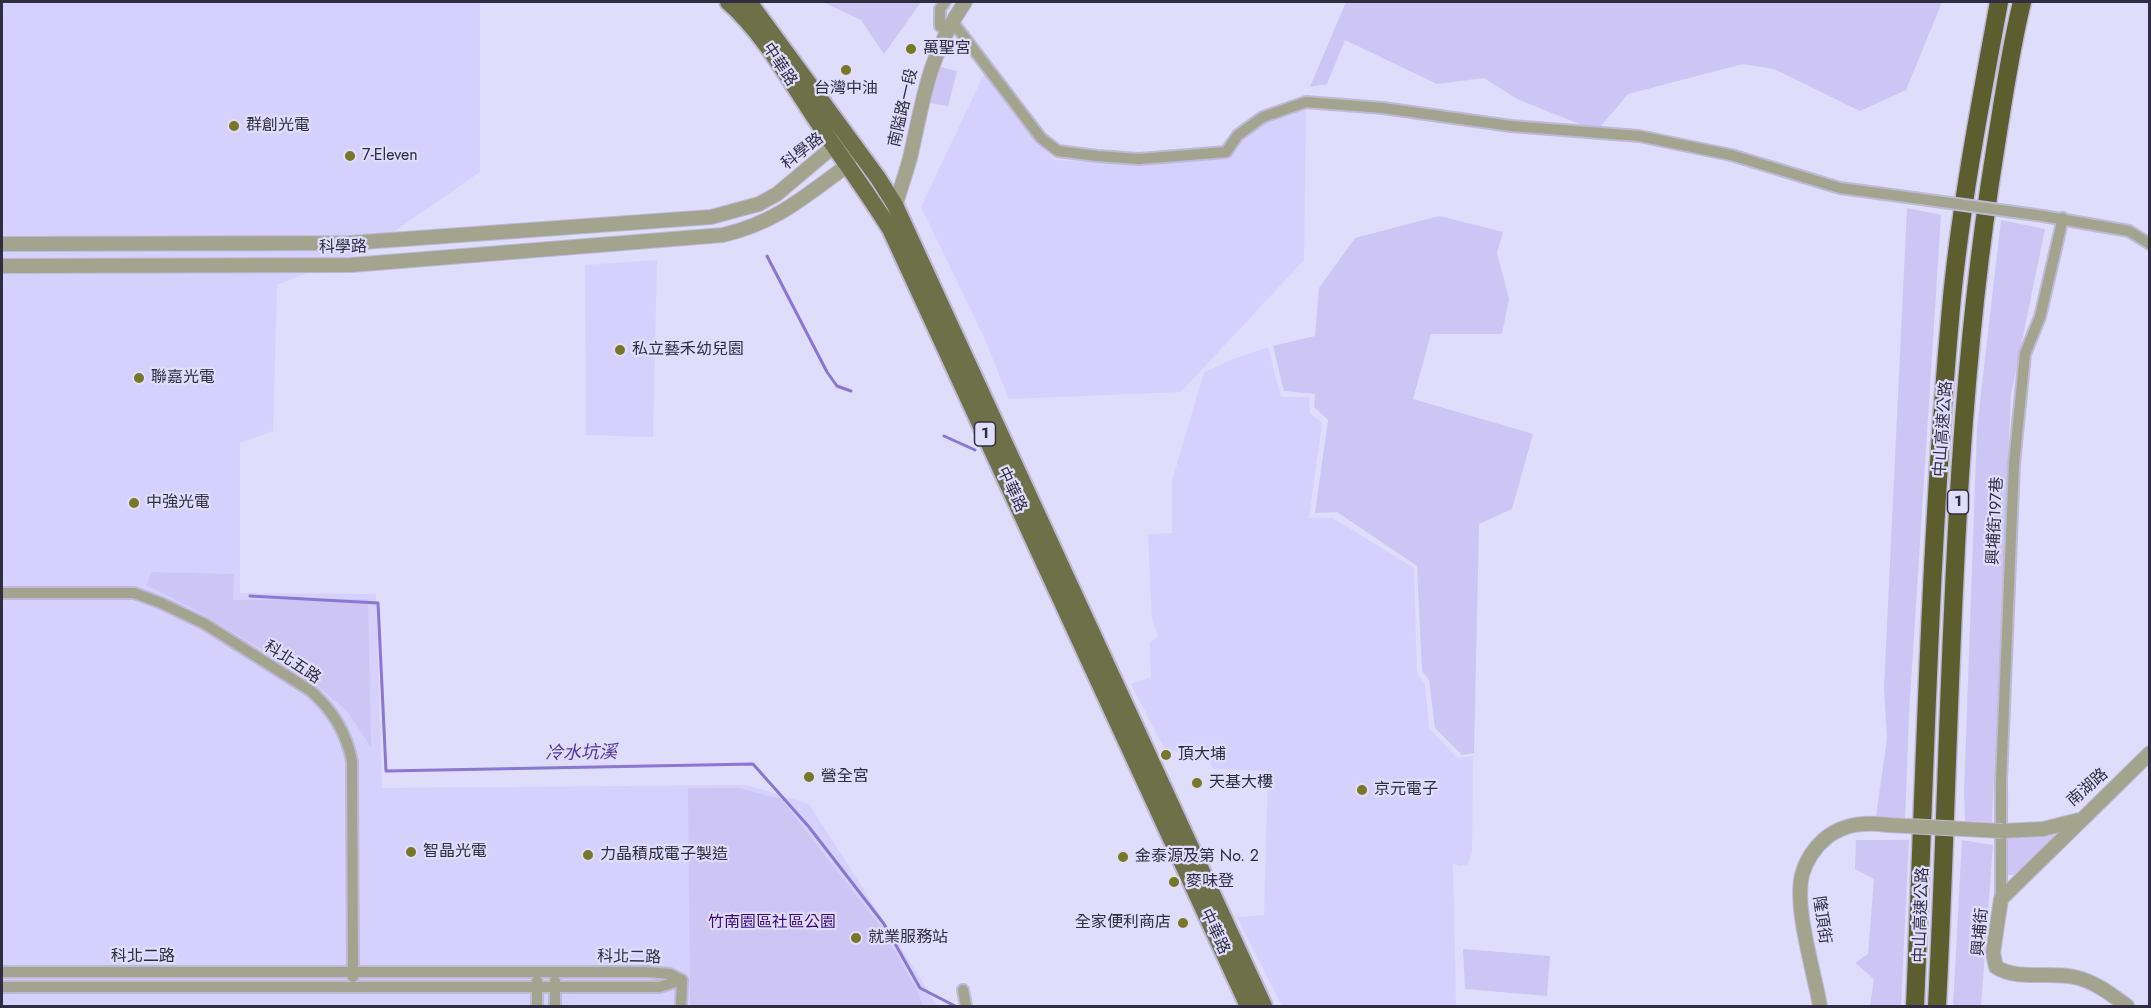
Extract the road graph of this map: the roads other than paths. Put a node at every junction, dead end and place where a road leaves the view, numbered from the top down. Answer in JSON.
{"nodes":[{"id":1,"x":728,"y":2,"type":"edge"},
{"id":2,"x":749,"y":2,"type":"edge"},
{"id":3,"x":945,"y":2,"type":"edge"},
{"id":4,"x":965,"y":2,"type":"edge"},
{"id":5,"x":1999,"y":2,"type":"edge"},
{"id":6,"x":2022,"y":2,"type":"edge"},
{"id":7,"x":950,"y":25,"type":"junction"},
{"id":8,"x":834,"y":146,"type":"junction"},
{"id":9,"x":854,"y":146,"type":"junction"},
{"id":10,"x":848,"y":165,"type":"junction"},
{"id":11,"x":895,"y":205,"type":"junction"},
{"id":12,"x":2063,"y":218,"type":"junction"},
{"id":13,"x":891,"y":229,"type":"junction"},
{"id":14,"x":2,"y":244,"type":"edge"},
{"id":15,"x":2150,"y":244,"type":"edge"},
{"id":16,"x":2,"y":266,"type":"edge"},
{"id":17,"x":963,"y":369,"type":"junction"},
{"id":18,"x":2,"y":593,"type":"edge"},
{"id":19,"x":2150,"y":753,"type":"edge"},
{"id":20,"x":2081,"y":820,"type":"junction"},
{"id":21,"x":1888,"y":825,"type":"joint"},
{"id":22,"x":2002,"y":831,"type":"junction"},
{"id":23,"x":2001,"y":899,"type":"junction"},
{"id":24,"x":2,"y":972,"type":"edge"},
{"id":25,"x":353,"y":972,"type":"junction"},
{"id":26,"x":537,"y":972,"type":"junction"},
{"id":27,"x":555,"y":972,"type":"junction"},
{"id":28,"x":682,"y":980,"type":"junction"},
{"id":29,"x":2,"y":987,"type":"edge"},
{"id":30,"x":353,"y":987,"type":"junction"},
{"id":31,"x":537,"y":987,"type":"junction"},
{"id":32,"x":555,"y":987,"type":"junction"},
{"id":33,"x":963,"y":990,"type":"dead end"},
{"id":34,"x":537,"y":1006,"type":"edge"},
{"id":35,"x":555,"y":1006,"type":"edge"},
{"id":36,"x":681,"y":1006,"type":"edge"},
{"id":37,"x":966,"y":1006,"type":"edge"},
{"id":38,"x":1248,"y":1006,"type":"edge"},
{"id":39,"x":1264,"y":1006,"type":"edge"},
{"id":40,"x":1820,"y":1006,"type":"edge"},
{"id":41,"x":1915,"y":1006,"type":"edge"},
{"id":42,"x":1937,"y":1006,"type":"edge"},
{"id":43,"x":2127,"y":1006,"type":"edge"}],
"edges":[{"from":1,"to":8,"type":"main road","name":"中華路","number":"1"},
{"from":2,"to":9,"type":"main road","name":"中華路","number":"1"},
{"from":3,"to":7,"type":"street"},
{"from":4,"to":7,"type":"street","name":"南隘路一段"},
{"from":5,"to":41,"type":"highway","name":"中山高速公路","number":"1"},
{"from":6,"to":42,"type":"highway","name":"中山高速公路","number":"1"},
{"from":7,"to":11,"type":"street","name":"南隘路一段"},
{"from":7,"to":12,"type":"street","bridge":true},
{"from":8,"to":9,"type":"street","name":"科學路"},
{"from":8,"to":10,"type":"main road","name":"中華路","number":"1"},
{"from":8,"to":14,"type":"street","name":"科學路"},
{"from":9,"to":10,"type":"street"},
{"from":9,"to":11,"type":"main road","name":"中華路","number":"1"},
{"from":10,"to":13,"type":"main road","name":"中華路","number":"1"},
{"from":10,"to":16,"type":"street","name":"科學路"},
{"from":11,"to":13,"type":"street","name":"南隘路一段"},
{"from":11,"to":17,"type":"main road","name":"中華路","number":"1"},
{"from":12,"to":15,"type":"street"},
{"from":12,"to":22,"type":"street","name":"興埔街197巷"},
{"from":13,"to":17,"type":"main road","name":"中華路","number":"1"},
{"from":17,"to":38,"type":"main road","name":"中華路","number":"1"},
{"from":17,"to":39,"type":"main road","name":"中華路","number":"1"},
{"from":18,"to":25,"type":"street","name":"科北五路"},
{"from":19,"to":20,"type":"street","name":"南湖路"},
{"from":20,"to":22,"type":"street","name":"南湖路"},
{"from":20,"to":23,"type":"street"},
{"from":21,"to":22,"type":"street","name":"南湖路","bridge":true},
{"from":21,"to":40,"type":"street","name":"隆頂街"},
{"from":22,"to":23,"type":"street","name":"興埔街"},
{"from":23,"to":43,"type":"street","name":"興埔街"},
{"from":24,"to":25,"type":"street","name":"科北二路"},
{"from":25,"to":26,"type":"street","name":"科北二路"},
{"from":25,"to":30,"type":"street","name":"科北五路"},
{"from":26,"to":27,"type":"street","name":"科北二路"},
{"from":26,"to":31,"type":"street"},
{"from":27,"to":28,"type":"street","name":"科北二路"},
{"from":27,"to":32,"type":"street"},
{"from":28,"to":32,"type":"street","name":"科北二路"},
{"from":28,"to":36,"type":"street"},
{"from":29,"to":30,"type":"street","name":"科北二路"},
{"from":30,"to":31,"type":"street","name":"科北二路"},
{"from":31,"to":32,"type":"street","name":"科北二路"},
{"from":31,"to":34,"type":"street"},
{"from":32,"to":35,"type":"street"},
{"from":33,"to":37,"type":"street"}]}
